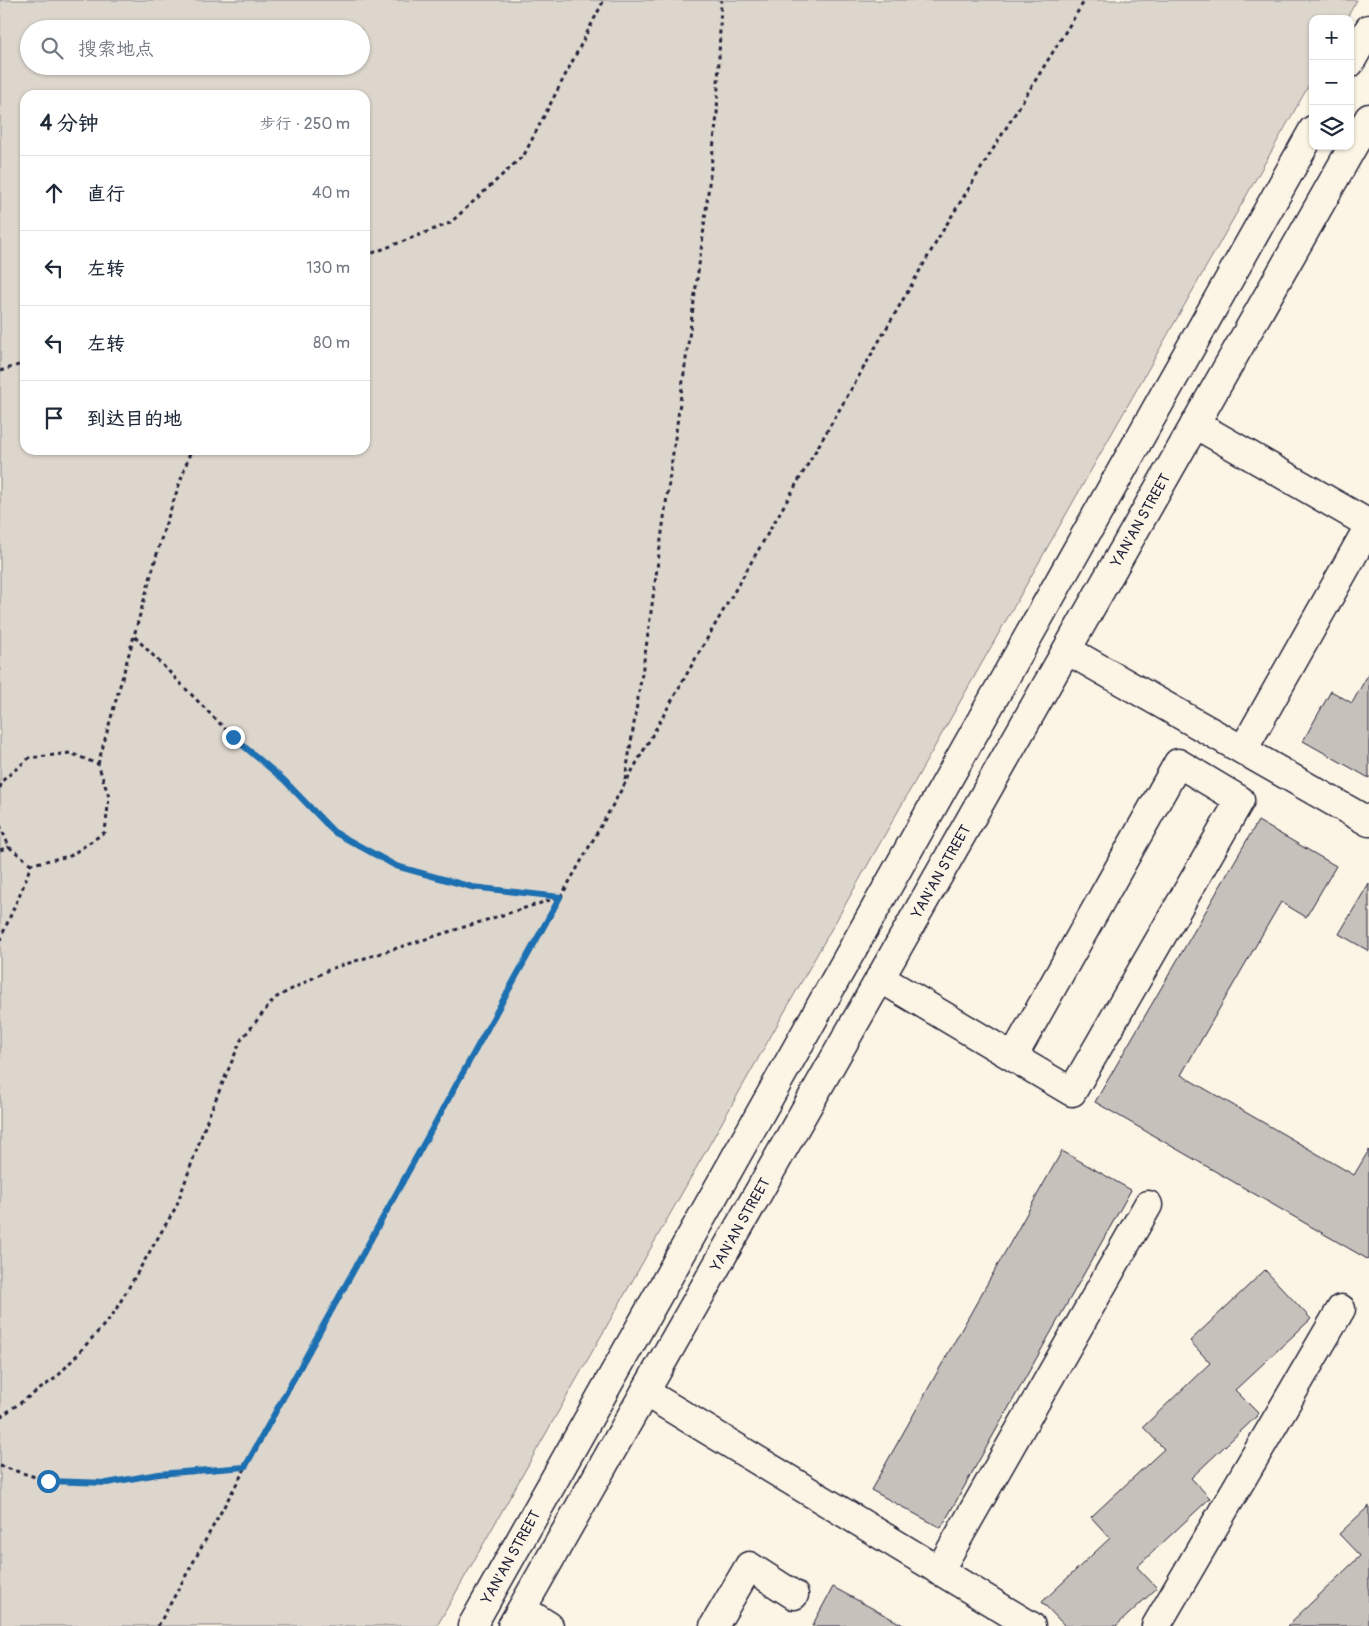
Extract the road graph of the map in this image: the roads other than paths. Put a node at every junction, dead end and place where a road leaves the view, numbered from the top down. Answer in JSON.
{"nodes":[{"id":1,"x":1369,"y":29,"type":"edge"},
{"id":2,"x":1352,"y":60,"type":"edge"},
{"id":3,"x":1369,"y":118,"type":"edge"},
{"id":4,"x":1309,"y":137,"type":"edge"},
{"id":5,"x":1195,"y":424,"type":"junction"},
{"id":6,"x":1369,"y":525,"type":"edge"},
{"id":7,"x":1067,"y":650,"type":"junction"},
{"id":8,"x":1243,"y":750,"type":"junction"},
{"id":9,"x":1369,"y":822,"type":"edge"},
{"id":10,"x":880,"y":978,"type":"junction"},
{"id":11,"x":1013,"y":1056,"type":"junction"},
{"id":12,"x":1148,"y":1205,"type":"dead end"},
{"id":13,"x":1342,"y":1310,"type":"dead end"},
{"id":14,"x":645,"y":1392,"type":"junction"},
{"id":15,"x":939,"y":1572,"type":"junction"},
{"id":16,"x":794,"y":1594,"type":"dead end"},
{"id":17,"x":517,"y":1618,"type":"edge"},
{"id":18,"x":472,"y":1626,"type":"edge"},
{"id":19,"x":549,"y":1626,"type":"edge"},
{"id":20,"x":714,"y":1626,"type":"edge"},
{"id":21,"x":1031,"y":1626,"type":"edge"},
{"id":22,"x":1156,"y":1626,"type":"edge"}],
"edges":[{"from":1,"to":2,"type":"main road"},
{"from":3,"to":5,"type":"main road","name":"YAN'AN STREET"},
{"from":4,"to":18,"type":"main road","name":"YAN'AN STREET"},
{"from":5,"to":6,"type":"main road"},
{"from":5,"to":7,"type":"main road","name":"YAN'AN STREET"},
{"from":6,"to":8,"type":"main road"},
{"from":7,"to":8,"type":"main road"},
{"from":7,"to":10,"type":"main road","name":"YAN'AN STREET"},
{"from":8,"to":9,"type":"main road"},
{"from":10,"to":11,"type":"main road"},
{"from":10,"to":14,"type":"main road","name":"YAN'AN STREET"},
{"from":11,"to":11,"type":"main road"},
{"from":12,"to":15,"type":"main road"},
{"from":13,"to":22,"type":"main road"},
{"from":14,"to":15,"type":"main road"},
{"from":14,"to":17,"type":"main road","name":"YAN'AN STREET"},
{"from":15,"to":21,"type":"main road"},
{"from":16,"to":20,"type":"main road"},
{"from":17,"to":19,"type":"main road"}]}
